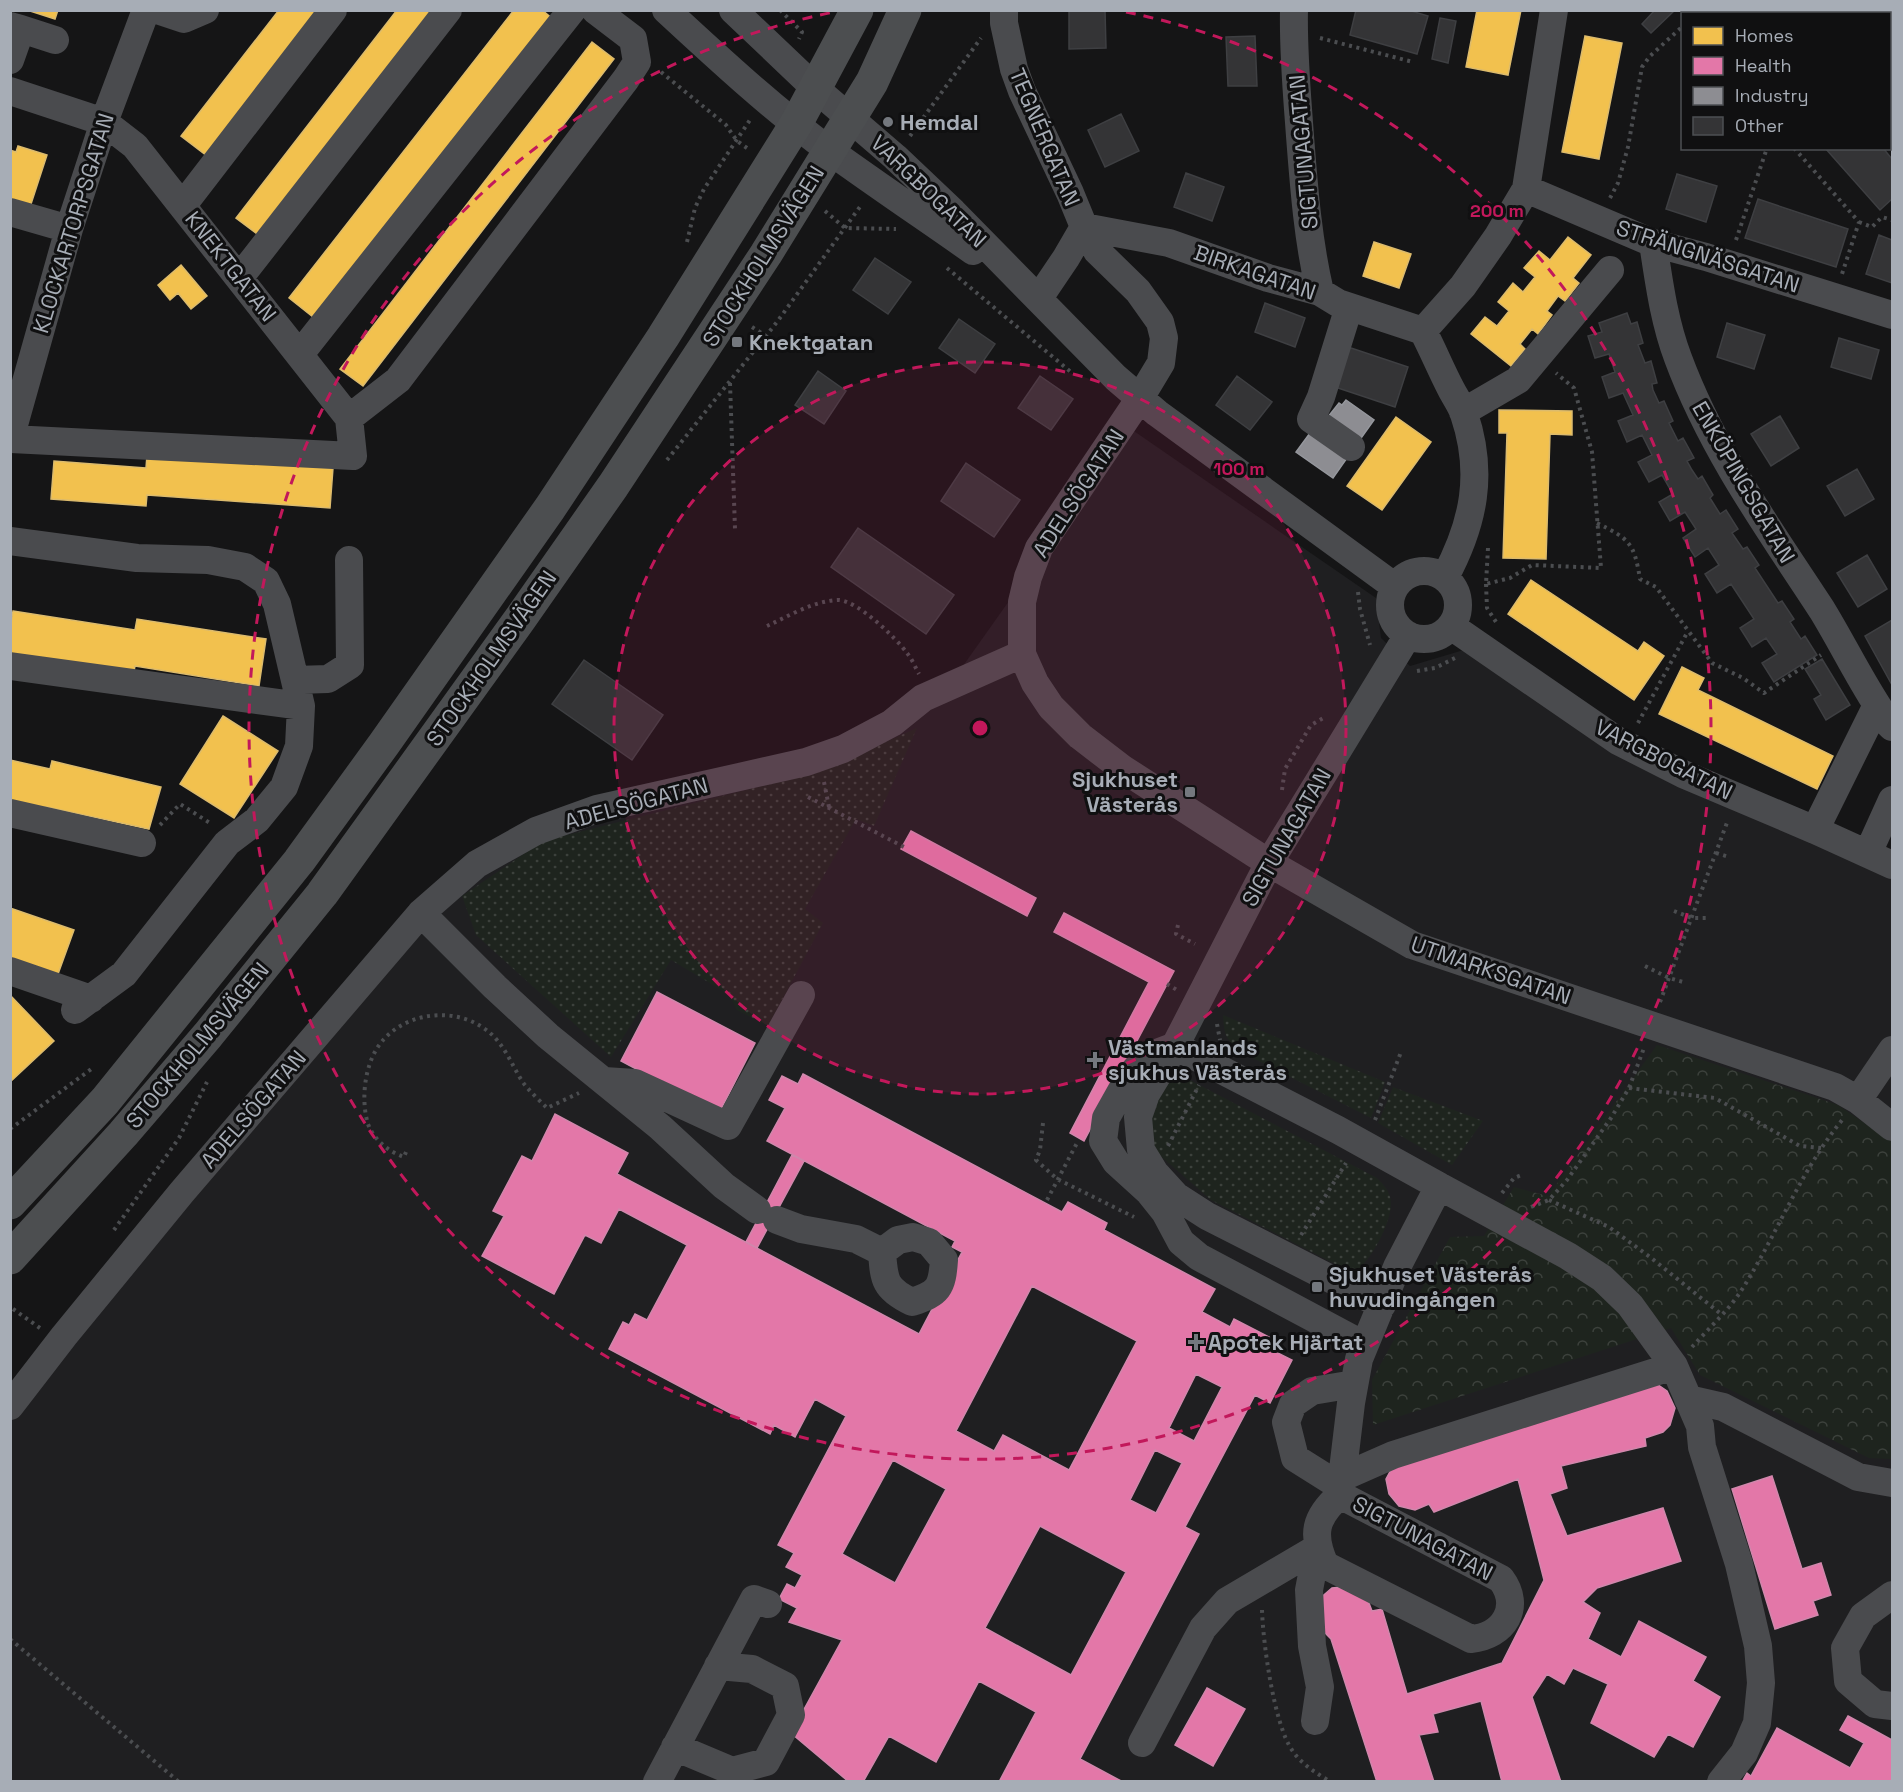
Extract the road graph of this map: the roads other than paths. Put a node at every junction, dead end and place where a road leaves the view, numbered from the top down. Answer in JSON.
{"nodes":[{"id":1,"x":146,"y":10,"type":"edge"},
{"id":2,"x":157,"y":10,"type":"edge"},
{"id":3,"x":205,"y":10,"type":"edge"},
{"id":4,"x":333,"y":10,"type":"edge"},
{"id":5,"x":448,"y":10,"type":"edge"},
{"id":6,"x":572,"y":10,"type":"edge"},
{"id":7,"x":595,"y":10,"type":"edge"},
{"id":8,"x":666,"y":10,"type":"edge"},
{"id":9,"x":733,"y":10,"type":"edge"},
{"id":10,"x":857,"y":10,"type":"edge"},
{"id":11,"x":905,"y":10,"type":"edge"},
{"id":12,"x":1554,"y":10,"type":"edge"},
{"id":13,"x":1004,"y":17,"type":"edge"},
{"id":14,"x":1294,"y":21,"type":"edge"},
{"id":15,"x":16,"y":28,"type":"edge"},
{"id":16,"x":55,"y":40,"type":"dead end"},
{"id":17,"x":10,"y":60,"type":"edge"},
{"id":18,"x":816,"y":89,"type":"junction"},
{"id":19,"x":10,"y":91,"type":"edge"},
{"id":20,"x":850,"y":117,"type":"junction"},
{"id":21,"x":104,"y":122,"type":"junction"},
{"id":22,"x":796,"y":124,"type":"junction"},
{"id":23,"x":830,"y":150,"type":"junction"},
{"id":24,"x":1526,"y":189,"type":"junction"},
{"id":25,"x":183,"y":205,"type":"junction"},
{"id":26,"x":10,"y":212,"type":"edge"},
{"id":27,"x":1084,"y":227,"type":"junction"},
{"id":28,"x":69,"y":229,"type":"junction"},
{"id":29,"x":1653,"y":243,"type":"junction"},
{"id":30,"x":1610,"y":270,"type":"dead end"},
{"id":31,"x":240,"y":278,"type":"junction"},
{"id":32,"x":1320,"y":292,"type":"junction"},
{"id":33,"x":1038,"y":298,"type":"junction"},
{"id":34,"x":1349,"y":307,"type":"junction"},
{"id":35,"x":1893,"y":315,"type":"edge"},
{"id":36,"x":1423,"y":331,"type":"junction"},
{"id":37,"x":300,"y":354,"type":"junction"},
{"id":38,"x":20,"y":363,"type":"edge"},
{"id":39,"x":1140,"y":398,"type":"junction"},
{"id":40,"x":1463,"y":412,"type":"junction"},
{"id":41,"x":350,"y":418,"type":"junction"},
{"id":42,"x":10,"y":439,"type":"edge"},
{"id":43,"x":1351,"y":447,"type":"dead end"},
{"id":44,"x":10,"y":541,"type":"edge"},
{"id":45,"x":349,"y":560,"type":"dead end"},
{"id":46,"x":1445,"y":577,"type":"junction"},
{"id":47,"x":1394,"y":586,"type":"junction"},
{"id":48,"x":1460,"y":632,"type":"junction"},
{"id":49,"x":1408,"y":635,"type":"junction"},
{"id":50,"x":1022,"y":654,"type":"junction"},
{"id":51,"x":10,"y":666,"type":"edge"},
{"id":52,"x":298,"y":693,"type":"junction"},
{"id":53,"x":1885,"y":716,"type":"edge"},
{"id":54,"x":1893,"y":800,"type":"edge"},
{"id":55,"x":10,"y":813,"type":"edge"},
{"id":56,"x":1815,"y":830,"type":"junction"},
{"id":57,"x":142,"y":843,"type":"road end"},
{"id":58,"x":1880,"y":859,"type":"edge"},
{"id":59,"x":1269,"y":862,"type":"junction"},
{"id":60,"x":421,"y":913,"type":"junction"},
{"id":61,"x":10,"y":971,"type":"edge"},
{"id":62,"x":801,"y":995,"type":"dead end"},
{"id":63,"x":1175,"y":1046,"type":"junction"},
{"id":64,"x":1893,"y":1050,"type":"edge"},
{"id":65,"x":604,"y":1081,"type":"junction"},
{"id":66,"x":1858,"y":1100,"type":"junction"},
{"id":67,"x":1893,"y":1126,"type":"edge"},
{"id":68,"x":1439,"y":1186,"type":"junction"},
{"id":69,"x":10,"y":1203,"type":"edge"},
{"id":70,"x":882,"y":1252,"type":"dead end"},
{"id":71,"x":10,"y":1258,"type":"edge"},
{"id":72,"x":1382,"y":1305,"type":"junction"},
{"id":73,"x":1364,"y":1345,"type":"junction"},
{"id":74,"x":1674,"y":1366,"type":"junction"},
{"id":75,"x":1354,"y":1384,"type":"junction"},
{"id":76,"x":1688,"y":1399,"type":"junction"},
{"id":77,"x":10,"y":1406,"type":"edge"},
{"id":78,"x":1893,"y":1483,"type":"edge"},
{"id":79,"x":1341,"y":1486,"type":"junction"},
{"id":80,"x":1317,"y":1548,"type":"junction"},
{"id":81,"x":1893,"y":1595,"type":"edge"},
{"id":82,"x":768,"y":1604,"type":"dead end"},
{"id":83,"x":718,"y":1666,"type":"junction"},
{"id":84,"x":1893,"y":1706,"type":"edge"},
{"id":85,"x":1315,"y":1721,"type":"dead end"},
{"id":86,"x":1142,"y":1743,"type":"dead end"},
{"id":87,"x":675,"y":1747,"type":"junction"},
{"id":88,"x":657,"y":1782,"type":"edge"},
{"id":89,"x":1720,"y":1782,"type":"edge"}],
"edges":[{"from":1,"to":21,"type":"street","name":"KLOCKARTORPSGATAN"},
{"from":2,"to":3,"type":"street"},
{"from":4,"to":25,"type":"street"},
{"from":5,"to":31,"type":"street"},
{"from":6,"to":37,"type":"street"},
{"from":7,"to":41,"type":"street"},
{"from":8,"to":22,"type":"street"},
{"from":9,"to":18,"type":"street"},
{"from":10,"to":18,"type":"main road","name":"STOCKHOLMSVÄGEN"},
{"from":11,"to":20,"type":"main road","name":"STOCKHOLMSVÄGEN"},
{"from":12,"to":24,"type":"street"},
{"from":13,"to":27,"type":"street","name":"TEGNÉRGATAN"},
{"from":14,"to":32,"type":"street","name":"SIGTUNAGATAN"},
{"from":15,"to":16,"type":"street"},
{"from":15,"to":17,"type":"street"},
{"from":18,"to":20,"type":"street","name":"VARGBOGATAN"},
{"from":18,"to":22,"type":"main road","name":"STOCKHOLMSVÄGEN"},
{"from":19,"to":21,"type":"street","name":"KNEKTGATAN"},
{"from":20,"to":23,"type":"main road","name":"STOCKHOLMSVÄGEN"},
{"from":20,"to":33,"type":"street","name":"VARGBOGATAN"},
{"from":21,"to":25,"type":"street","name":"KNEKTGATAN"},
{"from":21,"to":28,"type":"street","name":"KLOCKARTORPSGATAN"},
{"from":22,"to":23,"type":"street","name":"VARGBOGATAN"},
{"from":22,"to":69,"type":"main road","name":"STOCKHOLMSVÄGEN"},
{"from":23,"to":33,"type":"street","name":"VARGBOGATAN"},
{"from":23,"to":71,"type":"main road","name":"STOCKHOLMSVÄGEN"},
{"from":24,"to":29,"type":"street","name":"STRÄNGNÄSGATAN"},
{"from":24,"to":36,"type":"street"},
{"from":25,"to":31,"type":"street","name":"KNEKTGATAN"},
{"from":26,"to":28,"type":"street"},
{"from":27,"to":32,"type":"street","name":"BIRKAGATAN"},
{"from":27,"to":33,"type":"street","name":"TEGNÉRGATAN"},
{"from":27,"to":39,"type":"street","name":"TEGNÉRGATAN"},
{"from":28,"to":38,"type":"street","name":"KLOCKARTORPSGATAN"},
{"from":29,"to":35,"type":"street","name":"STRÄNGNÄSGATAN"},
{"from":29,"to":53,"type":"street","name":"ENKÖPINGSGATAN"},
{"from":30,"to":40,"type":"street"},
{"from":31,"to":37,"type":"street","name":"KNEKTGATAN"},
{"from":32,"to":34,"type":"street","name":"BIRKAGATAN"},
{"from":33,"to":39,"type":"street","name":"VARGBOGATAN"},
{"from":34,"to":36,"type":"street","name":"BIRKAGATAN"},
{"from":34,"to":43,"type":"street"},
{"from":36,"to":40,"type":"street"},
{"from":37,"to":41,"type":"street","name":"KNEKTGATAN"},
{"from":38,"to":42,"type":"street","name":"KLOCKARTORPSGATAN"},
{"from":39,"to":47,"type":"street","name":"VARGBOGATAN"},
{"from":39,"to":50,"type":"street","name":"ADELSÖGATAN"},
{"from":40,"to":46,"type":"street"},
{"from":41,"to":42,"type":"street"},
{"from":44,"to":52,"type":"street"},
{"from":45,"to":52,"type":"street"},
{"from":46,"to":47,"type":"street"},
{"from":46,"to":48,"type":"street"},
{"from":47,"to":49,"type":"street"},
{"from":48,"to":49,"type":"street"},
{"from":48,"to":56,"type":"street","name":"VARGBOGATAN"},
{"from":49,"to":59,"type":"street","name":"SIGTUNAGATAN"},
{"from":50,"to":59,"type":"street","name":"UTMARKSGATAN"},
{"from":50,"to":60,"type":"street","name":"ADELSÖGATAN"},
{"from":51,"to":52,"type":"street"},
{"from":52,"to":61,"type":"street"},
{"from":53,"to":56,"type":"street"},
{"from":54,"to":58,"type":"street"},
{"from":55,"to":57,"type":"street"},
{"from":56,"to":58,"type":"street","name":"VARGBOGATAN"},
{"from":59,"to":63,"type":"street","name":"SIGTUNAGATAN"},
{"from":59,"to":66,"type":"street","name":"UTMARKSGATAN"},
{"from":60,"to":65,"type":"street"},
{"from":60,"to":77,"type":"street","name":"ADELSÖGATAN"},
{"from":62,"to":65,"type":"street"},
{"from":63,"to":68,"type":"street"},
{"from":63,"to":72,"type":"street","name":"SIGTUNAGATAN"},
{"from":63,"to":73,"type":"street"},
{"from":64,"to":66,"type":"street"},
{"from":65,"to":70,"type":"street"},
{"from":66,"to":67,"type":"street","name":"UTMARKSGATAN"},
{"from":68,"to":72,"type":"street","name":"SIGTUNAGATAN"},
{"from":68,"to":74,"type":"street"},
{"from":72,"to":73,"type":"street","name":"SIGTUNAGATAN"},
{"from":73,"to":75,"type":"street","name":"SIGTUNAGATAN"},
{"from":74,"to":76,"type":"street"},
{"from":74,"to":79,"type":"street"},
{"from":75,"to":79,"type":"street","name":"SIGTUNAGATAN"},
{"from":75,"to":79,"type":"street"},
{"from":76,"to":78,"type":"street"},
{"from":76,"to":89,"type":"street"},
{"from":79,"to":80,"type":"street","name":"SIGTUNAGATAN"},
{"from":79,"to":80,"type":"street","name":"SIGTUNAGATAN"},
{"from":80,"to":85,"type":"street"},
{"from":80,"to":86,"type":"street"},
{"from":81,"to":84,"type":"street"},
{"from":82,"to":83,"type":"street"},
{"from":83,"to":87,"type":"street"},
{"from":83,"to":87,"type":"street"},
{"from":87,"to":88,"type":"street"}]}
